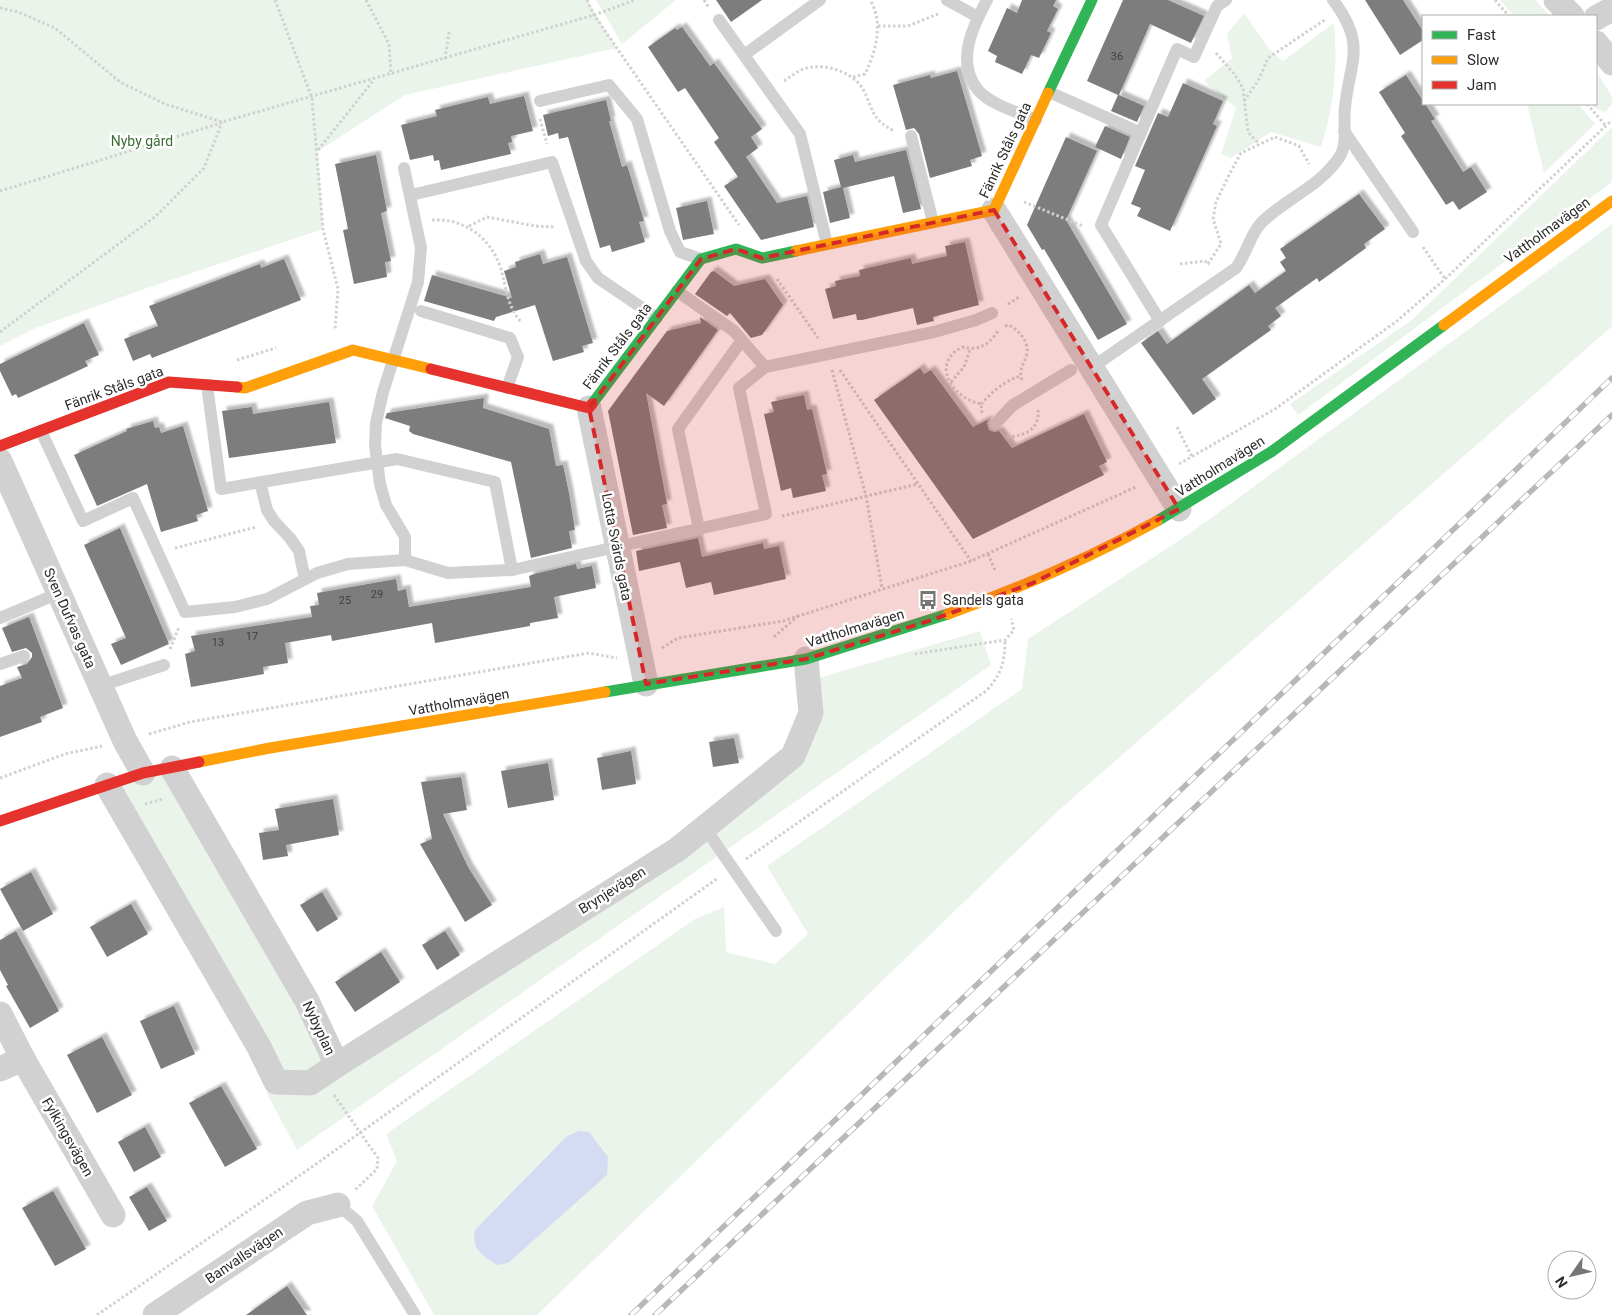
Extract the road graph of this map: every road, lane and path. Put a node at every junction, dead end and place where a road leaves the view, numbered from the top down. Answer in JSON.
{"nodes":[{"id":1,"x":274,"y":0,"type":"edge"},
{"id":2,"x":366,"y":0,"type":"edge"},
{"id":3,"x":636,"y":0,"type":"edge"},
{"id":4,"x":820,"y":0,"type":"edge"},
{"id":5,"x":870,"y":0,"type":"edge"},
{"id":6,"x":987,"y":0,"type":"edge"},
{"id":7,"x":1092,"y":0,"type":"edge"},
{"id":8,"x":1226,"y":0,"type":"edge"},
{"id":9,"x":1495,"y":0,"type":"edge"},
{"id":10,"x":1556,"y":0,"type":"edge"},
{"id":11,"x":949,"y":1,"type":"edge"},
{"id":12,"x":1337,"y":5,"type":"edge"},
{"id":13,"x":0,"y":8,"type":"edge"},
{"id":14,"x":1612,"y":9,"type":"edge"},
{"id":15,"x":1508,"y":15,"type":"edge"},
{"id":16,"x":1571,"y":15,"type":"edge"},
{"id":17,"x":978,"y":17,"type":"junction"},
{"id":18,"x":1597,"y":17,"type":"edge"},
{"id":19,"x":719,"y":20,"type":"dead end"},
{"id":20,"x":878,"y":26,"type":"junction"},
{"id":21,"x":449,"y":32,"type":"dead end"},
{"id":22,"x":1201,"y":43,"type":"junction"},
{"id":23,"x":1597,"y":44,"type":"edge"},
{"id":24,"x":744,"y":55,"type":"junction"},
{"id":25,"x":445,"y":58,"type":"junction"},
{"id":26,"x":1612,"y":62,"type":"edge"},
{"id":27,"x":391,"y":74,"type":"junction"},
{"id":28,"x":853,"y":78,"type":"junction"},
{"id":29,"x":374,"y":80,"type":"junction"},
{"id":30,"x":770,"y":92,"type":"junction"},
{"id":31,"x":1048,"y":92,"type":"junction"},
{"id":32,"x":312,"y":98,"type":"junction"},
{"id":33,"x":1244,"y":101,"type":"junction"},
{"id":34,"x":540,"y":102,"type":"joint"},
{"id":35,"x":1588,"y":105,"type":"edge"},
{"id":36,"x":1036,"y":120,"type":"junction"},
{"id":37,"x":1612,"y":120,"type":"edge"},
{"id":38,"x":222,"y":122,"type":"junction"},
{"id":39,"x":1606,"y":126,"type":"junction"},
{"id":40,"x":1344,"y":131,"type":"junction"},
{"id":41,"x":1141,"y":133,"type":"junction"},
{"id":42,"x":912,"y":136,"type":"joint"},
{"id":43,"x":1259,"y":144,"type":"junction"},
{"id":44,"x":318,"y":151,"type":"junction"},
{"id":45,"x":552,"y":162,"type":"junction"},
{"id":46,"x":404,"y":168,"type":"dead end"},
{"id":47,"x":1317,"y":182,"type":"junction"},
{"id":48,"x":0,"y":191,"type":"edge"},
{"id":49,"x":411,"y":196,"type":"junction"},
{"id":50,"x":1021,"y":200,"type":"dead end"},
{"id":51,"x":1612,"y":201,"type":"edge"},
{"id":52,"x":994,"y":210,"type":"junction"},
{"id":53,"x":416,"y":221,"type":"junction"},
{"id":54,"x":933,"y":222,"type":"junction"},
{"id":55,"x":573,"y":223,"type":"junction"},
{"id":56,"x":1101,"y":225,"type":"junction"},
{"id":57,"x":469,"y":226,"type":"junction"},
{"id":58,"x":1413,"y":232,"type":"joint"},
{"id":59,"x":827,"y":244,"type":"junction"},
{"id":60,"x":701,"y":259,"type":"junction"},
{"id":61,"x":1180,"y":264,"type":"dead end"},
{"id":62,"x":1208,"y":264,"type":"junction"},
{"id":63,"x":1445,"y":279,"type":"junction"},
{"id":64,"x":1219,"y":280,"type":"junction"},
{"id":65,"x":677,"y":291,"type":"junction"},
{"id":66,"x":1026,"y":293,"type":"dead end"},
{"id":67,"x":421,"y":311,"type":"dead end"},
{"id":68,"x":992,"y":313,"type":"joint"},
{"id":69,"x":657,"y":318,"type":"junction"},
{"id":70,"x":1160,"y":321,"type":"junction"},
{"id":71,"x":0,"y":332,"type":"edge"},
{"id":72,"x":742,"y":340,"type":"junction"},
{"id":73,"x":970,"y":349,"type":"junction"},
{"id":74,"x":516,"y":351,"type":"junction"},
{"id":75,"x":828,"y":353,"type":"junction"},
{"id":76,"x":332,"y":356,"type":"junction"},
{"id":77,"x":393,"y":360,"type":"junction"},
{"id":78,"x":765,"y":366,"type":"junction"},
{"id":79,"x":1081,"y":369,"type":"junction"},
{"id":80,"x":1021,"y":376,"type":"junction"},
{"id":81,"x":950,"y":382,"type":"junction"},
{"id":82,"x":207,"y":385,"type":"junction"},
{"id":83,"x":507,"y":388,"type":"junction"},
{"id":84,"x":1031,"y":394,"type":"junction"},
{"id":85,"x":981,"y":404,"type":"junction"},
{"id":86,"x":590,"y":408,"type":"junction"},
{"id":87,"x":989,"y":423,"type":"joint"},
{"id":88,"x":1177,"y":426,"type":"dead end"},
{"id":89,"x":41,"y":431,"type":"junction"},
{"id":90,"x":1004,"y":438,"type":"dead end"},
{"id":91,"x":0,"y":446,"type":"edge"},
{"id":92,"x":1192,"y":456,"type":"junction"},
{"id":93,"x":0,"y":461,"type":"edge"},
{"id":94,"x":377,"y":461,"type":"junction"},
{"id":95,"x":1173,"y":468,"type":"dead end"},
{"id":96,"x":260,"y":482,"type":"junction"},
{"id":97,"x":918,"y":484,"type":"dead end"},
{"id":98,"x":1139,"y":486,"type":"dead end"},
{"id":99,"x":866,"y":496,"type":"junction"},
{"id":100,"x":1179,"y":509,"type":"junction"},
{"id":101,"x":766,"y":514,"type":"junction"},
{"id":102,"x":274,"y":521,"type":"junction"},
{"id":103,"x":699,"y":529,"type":"junction"},
{"id":104,"x":617,"y":548,"type":"junction"},
{"id":105,"x":158,"y":553,"type":"junction"},
{"id":106,"x":405,"y":560,"type":"junction"},
{"id":107,"x":512,"y":570,"type":"junction"},
{"id":108,"x":305,"y":578,"type":"junction"},
{"id":109,"x":882,"y":588,"type":"junction"},
{"id":110,"x":59,"y":593,"type":"junction"},
{"id":111,"x":185,"y":612,"type":"junction"},
{"id":112,"x":0,"y":618,"type":"edge"},
{"id":113,"x":1014,"y":630,"type":"dead end"},
{"id":114,"x":24,"y":656,"type":"dead end"},
{"id":115,"x":806,"y":658,"type":"junction"},
{"id":116,"x":0,"y":664,"type":"edge"},
{"id":117,"x":164,"y":665,"type":"joint"},
{"id":118,"x":642,"y":673,"type":"junction"},
{"id":119,"x":100,"y":686,"type":"junction"},
{"id":120,"x":125,"y":741,"type":"junction"},
{"id":121,"x":172,"y":768,"type":"junction"},
{"id":122,"x":143,"y":774,"type":"junction"},
{"id":123,"x":0,"y":778,"type":"edge"},
{"id":124,"x":107,"y":785,"type":"junction"},
{"id":125,"x":0,"y":822,"type":"edge"},
{"id":126,"x":705,"y":828,"type":"junction"},
{"id":127,"x":733,"y":868,"type":"junction"},
{"id":128,"x":776,"y":931,"type":"dead end"},
{"id":129,"x":0,"y":1014,"type":"edge"},
{"id":130,"x":23,"y":1059,"type":"junction"},
{"id":131,"x":337,"y":1065,"type":"junction"},
{"id":132,"x":0,"y":1069,"type":"edge"},
{"id":133,"x":341,"y":1106,"type":"dead end"},
{"id":134,"x":360,"y":1132,"type":"junction"},
{"id":135,"x":338,"y":1205,"type":"junction"},
{"id":136,"x":113,"y":1214,"type":"dead end"},
{"id":137,"x":97,"y":1315,"type":"edge"},
{"id":138,"x":155,"y":1315,"type":"edge"},
{"id":139,"x":414,"y":1315,"type":"edge"}],
"edges":[{"from":1,"to":32,"type":"path"},
{"from":2,"to":27,"type":"path"},
{"from":3,"to":25,"type":"path"},
{"from":4,"to":24,"type":"lane"},
{"from":5,"to":20,"type":"path"},
{"from":6,"to":17,"type":"lane"},
{"from":7,"to":31,"type":"main road","name":"Fänrik Ståls gata"},
{"from":8,"to":22,"type":"lane"},
{"from":9,"to":15,"type":"path"},
{"from":10,"to":16,"type":"street"},
{"from":11,"to":17,"type":"lane"},
{"from":11,"to":20,"type":"path"},
{"from":12,"to":33,"type":"path"},
{"from":12,"to":40,"type":"lane"},
{"from":13,"to":38,"type":"path"},
{"from":14,"to":18,"type":"street"},
{"from":17,"to":36,"type":"lane"},
{"from":19,"to":24,"type":"lane"},
{"from":20,"to":28,"type":"path"},
{"from":21,"to":25,"type":"path"},
{"from":22,"to":33,"type":"path"},
{"from":22,"to":41,"type":"lane"},
{"from":23,"to":26,"type":"street"},
{"from":24,"to":30,"type":"lane"},
{"from":25,"to":27,"type":"path"},
{"from":27,"to":29,"type":"path"},
{"from":28,"to":30,"type":"path"},
{"from":28,"to":42,"type":"path"},
{"from":29,"to":32,"type":"path"},
{"from":29,"to":44,"type":"path"},
{"from":30,"to":59,"type":"lane"},
{"from":31,"to":36,"type":"main road","name":"Fänrik Ståls gata"},
{"from":31,"to":41,"type":"lane"},
{"from":32,"to":38,"type":"path"},
{"from":32,"to":44,"type":"path"},
{"from":33,"to":43,"type":"path"},
{"from":34,"to":45,"type":"path"},
{"from":34,"to":60,"type":"lane"},
{"from":35,"to":39,"type":"path"},
{"from":36,"to":52,"type":"main road","name":"Fänrik Ståls gata"},
{"from":37,"to":39,"type":"path"},
{"from":38,"to":48,"type":"path"},
{"from":38,"to":71,"type":"path"},
{"from":39,"to":63,"type":"path"},
{"from":40,"to":47,"type":"lane"},
{"from":40,"to":58,"type":"lane"},
{"from":41,"to":56,"type":"lane"},
{"from":42,"to":54,"type":"lane"},
{"from":43,"to":47,"type":"path"},
{"from":43,"to":62,"type":"path"},
{"from":44,"to":76,"type":"path"},
{"from":45,"to":49,"type":"lane"},
{"from":45,"to":55,"type":"lane"},
{"from":46,"to":49,"type":"lane"},
{"from":47,"to":64,"type":"lane"},
{"from":49,"to":53,"type":"lane"},
{"from":50,"to":56,"type":"path"},
{"from":51,"to":100,"type":"main road","name":"Vattholmavägen"},
{"from":52,"to":54,"type":"main road","name":"Fänrik Ståls gata"},
{"from":52,"to":79,"type":"street"},
{"from":53,"to":57,"type":"path"},
{"from":53,"to":77,"type":"lane"},
{"from":54,"to":59,"type":"main road","name":"Fänrik Ståls gata"},
{"from":55,"to":57,"type":"path"},
{"from":55,"to":69,"type":"lane"},
{"from":56,"to":70,"type":"lane"},
{"from":57,"to":74,"type":"path"},
{"from":58,"to":63,"type":"path"},
{"from":59,"to":60,"type":"main road","name":"Fänrik Ståls gata"},
{"from":60,"to":65,"type":"main road","name":"Fänrik Ståls gata"},
{"from":61,"to":62,"type":"path"},
{"from":62,"to":64,"type":"path"},
{"from":63,"to":92,"type":"path"},
{"from":64,"to":70,"type":"lane"},
{"from":65,"to":69,"type":"main road","name":"Fänrik Ståls gata"},
{"from":65,"to":72,"type":"lane"},
{"from":66,"to":68,"type":"path"},
{"from":67,"to":74,"type":"lane"},
{"from":68,"to":75,"type":"lane"},
{"from":69,"to":86,"type":"main road","name":"Fänrik Ståls gata"},
{"from":70,"to":79,"type":"lane"},
{"from":72,"to":78,"type":"lane"},
{"from":72,"to":103,"type":"lane"},
{"from":73,"to":80,"type":"path"},
{"from":73,"to":81,"type":"path"},
{"from":73,"to":81,"type":"path"},
{"from":74,"to":83,"type":"lane"},
{"from":75,"to":78,"type":"lane"},
{"from":75,"to":99,"type":"path"},
{"from":76,"to":77,"type":"main road","name":"Fänrik Ståls gata"},
{"from":76,"to":82,"type":"main road","name":"Fänrik Ståls gata"},
{"from":77,"to":83,"type":"main road","name":"Fänrik Ståls gata"},
{"from":77,"to":94,"type":"lane"},
{"from":78,"to":101,"type":"lane"},
{"from":79,"to":84,"type":"lane"},
{"from":79,"to":100,"type":"street"},
{"from":80,"to":84,"type":"path"},
{"from":80,"to":85,"type":"path"},
{"from":81,"to":85,"type":"path"},
{"from":82,"to":89,"type":"main road","name":"Fänrik Ståls gata"},
{"from":82,"to":96,"type":"lane"},
{"from":83,"to":86,"type":"main road","name":"Fänrik Ståls gata"},
{"from":84,"to":87,"type":"lane"},
{"from":84,"to":90,"type":"path"},
{"from":85,"to":87,"type":"path"},
{"from":86,"to":104,"type":"street","name":"Lotta Svärds gata"},
{"from":88,"to":92,"type":"path"},
{"from":89,"to":91,"type":"main road","name":"Fänrik Ståls gata"},
{"from":89,"to":105,"type":"lane"},
{"from":92,"to":95,"type":"path"},
{"from":93,"to":110,"type":"street","name":"Sven Dufvas gata"},
{"from":94,"to":96,"type":"lane"},
{"from":94,"to":106,"type":"lane"},
{"from":94,"to":107,"type":"lane"},
{"from":96,"to":102,"type":"lane"},
{"from":97,"to":99,"type":"path"},
{"from":98,"to":109,"type":"path"},
{"from":99,"to":101,"type":"path"},
{"from":99,"to":109,"type":"path"},
{"from":100,"to":115,"type":"main road","name":"Vattholmavägen"},
{"from":101,"to":103,"type":"lane"},
{"from":102,"to":105,"type":"path"},
{"from":102,"to":108,"type":"lane"},
{"from":103,"to":104,"type":"lane"},
{"from":104,"to":107,"type":"lane"},
{"from":104,"to":118,"type":"street","name":"Lotta Svärds gata"},
{"from":105,"to":111,"type":"lane"},
{"from":106,"to":107,"type":"lane"},
{"from":106,"to":108,"type":"lane"},
{"from":108,"to":111,"type":"lane"},
{"from":109,"to":118,"type":"path"},
{"from":110,"to":112,"type":"lane"},
{"from":110,"to":119,"type":"street","name":"Sven Dufvas gata"},
{"from":111,"to":117,"type":"path"},
{"from":113,"to":127,"type":"path"},
{"from":114,"to":116,"type":"lane"},
{"from":115,"to":118,"type":"main road","name":"Vattholmavägen"},
{"from":115,"to":126,"type":"street","name":"Brynjevägen"},
{"from":117,"to":119,"type":"lane"},
{"from":118,"to":120,"type":"path"},
{"from":118,"to":121,"type":"main road","name":"Vattholmavägen"},
{"from":119,"to":120,"type":"street","name":"Sven Dufvas gata"},
{"from":120,"to":122,"type":"street","name":"Sven Dufvas gata"},
{"from":120,"to":123,"type":"path"},
{"from":121,"to":122,"type":"main road","name":"Vattholmavägen"},
{"from":121,"to":131,"type":"street","name":"Nybyplan"},
{"from":122,"to":124,"type":"main road","name":"Vattholmavägen"},
{"from":124,"to":125,"type":"main road","name":"Vattholmavägen"},
{"from":124,"to":131,"type":"street","name":"Nybyplan"},
{"from":126,"to":127,"type":"lane"},
{"from":126,"to":131,"type":"street","name":"Brynjevägen"},
{"from":127,"to":128,"type":"lane"},
{"from":127,"to":134,"type":"path"},
{"from":129,"to":130,"type":"street","name":"Fylkingsvägen"},
{"from":130,"to":132,"type":"street"},
{"from":130,"to":136,"type":"street","name":"Fylkingsvägen"},
{"from":133,"to":134,"type":"path"},
{"from":134,"to":135,"type":"path"},
{"from":134,"to":137,"type":"path"},
{"from":135,"to":138,"type":"street","name":"Banvallsvägen"},
{"from":135,"to":139,"type":"lane"}]}
